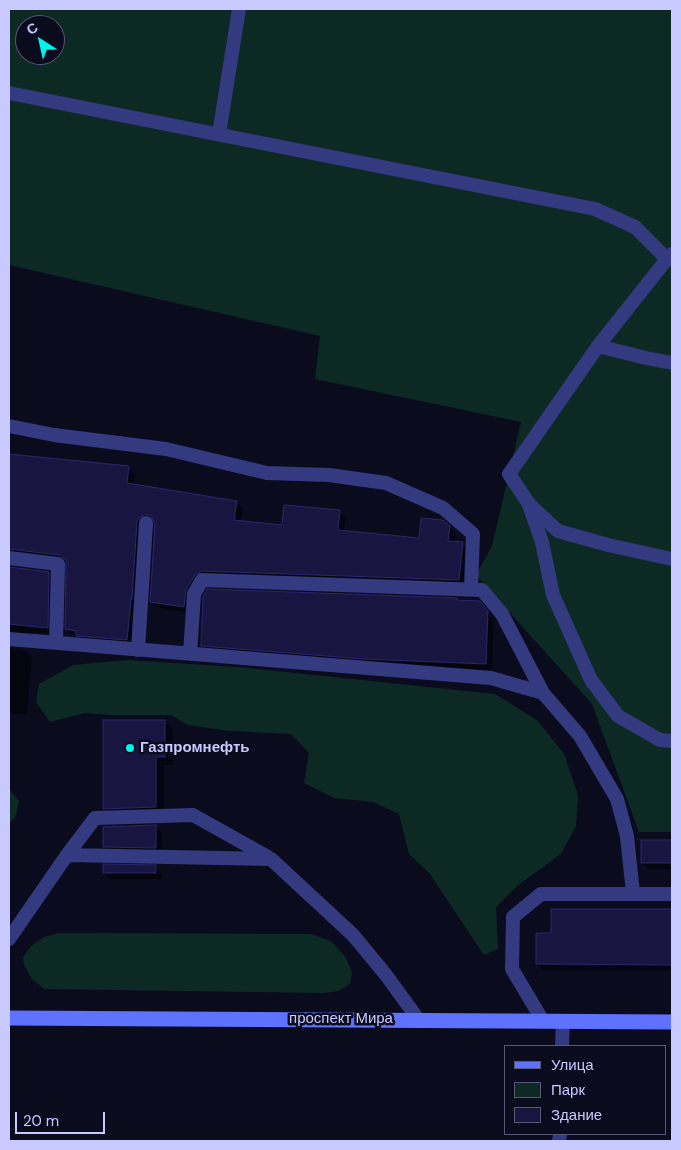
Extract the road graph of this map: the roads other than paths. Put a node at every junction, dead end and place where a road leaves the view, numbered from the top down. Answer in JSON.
{"nodes":[{"id":1,"x":239,"y":9,"type":"edge"},
{"id":2,"x":9,"y":93,"type":"edge"},
{"id":3,"x":220,"y":134,"type":"junction"},
{"id":4,"x":669,"y":256,"type":"edge"},
{"id":5,"x":598,"y":346,"type":"junction"},
{"id":6,"x":672,"y":363,"type":"edge"},
{"id":7,"x":9,"y":426,"type":"edge"},
{"id":8,"x":529,"y":504,"type":"junction"},
{"id":9,"x":146,"y":523,"type":"dead end"},
{"id":10,"x":9,"y":558,"type":"edge"},
{"id":11,"x":672,"y":560,"type":"edge"},
{"id":12,"x":471,"y":589,"type":"junction"},
{"id":13,"x":9,"y":639,"type":"edge"},
{"id":14,"x":56,"y":643,"type":"junction"},
{"id":15,"x":138,"y":650,"type":"junction"},
{"id":16,"x":190,"y":654,"type":"junction"},
{"id":17,"x":543,"y":693,"type":"junction"},
{"id":18,"x":672,"y":741,"type":"edge"},
{"id":19,"x":67,"y":855,"type":"junction"},
{"id":20,"x":271,"y":858,"type":"junction"},
{"id":21,"x":633,"y":893,"type":"junction"},
{"id":22,"x":672,"y":894,"type":"edge"},
{"id":23,"x":9,"y":939,"type":"edge"},
{"id":24,"x":9,"y":1018,"type":"edge"},
{"id":25,"x":418,"y":1019,"type":"junction"},
{"id":26,"x":543,"y":1021,"type":"junction"},
{"id":27,"x":563,"y":1021,"type":"junction"},
{"id":28,"x":672,"y":1022,"type":"edge"},
{"id":29,"x":562,"y":1045,"type":"edge"}],
"edges":[{"from":1,"to":3,"type":"lane"},
{"from":2,"to":3,"type":"lane"},
{"from":3,"to":4,"type":"lane"},
{"from":4,"to":5,"type":"lane"},
{"from":5,"to":6,"type":"lane"},
{"from":5,"to":8,"type":"lane"},
{"from":7,"to":12,"type":"lane"},
{"from":8,"to":11,"type":"lane"},
{"from":8,"to":18,"type":"lane"},
{"from":9,"to":15,"type":"lane"},
{"from":10,"to":14,"type":"lane"},
{"from":12,"to":16,"type":"lane"},
{"from":12,"to":17,"type":"lane"},
{"from":13,"to":14,"type":"lane"},
{"from":14,"to":15,"type":"lane"},
{"from":15,"to":16,"type":"lane"},
{"from":16,"to":17,"type":"lane"},
{"from":17,"to":21,"type":"lane"},
{"from":19,"to":20,"type":"lane"},
{"from":19,"to":20,"type":"lane"},
{"from":19,"to":23,"type":"lane"},
{"from":20,"to":25,"type":"lane"},
{"from":21,"to":22,"type":"lane"},
{"from":21,"to":26,"type":"lane"},
{"from":24,"to":25,"type":"street","name":"проспект Мира"},
{"from":25,"to":26,"type":"street","name":"проспект Мира"},
{"from":26,"to":27,"type":"street","name":"проспект Мира"},
{"from":27,"to":28,"type":"street","name":"проспект Мира"},
{"from":27,"to":29,"type":"lane"}]}
